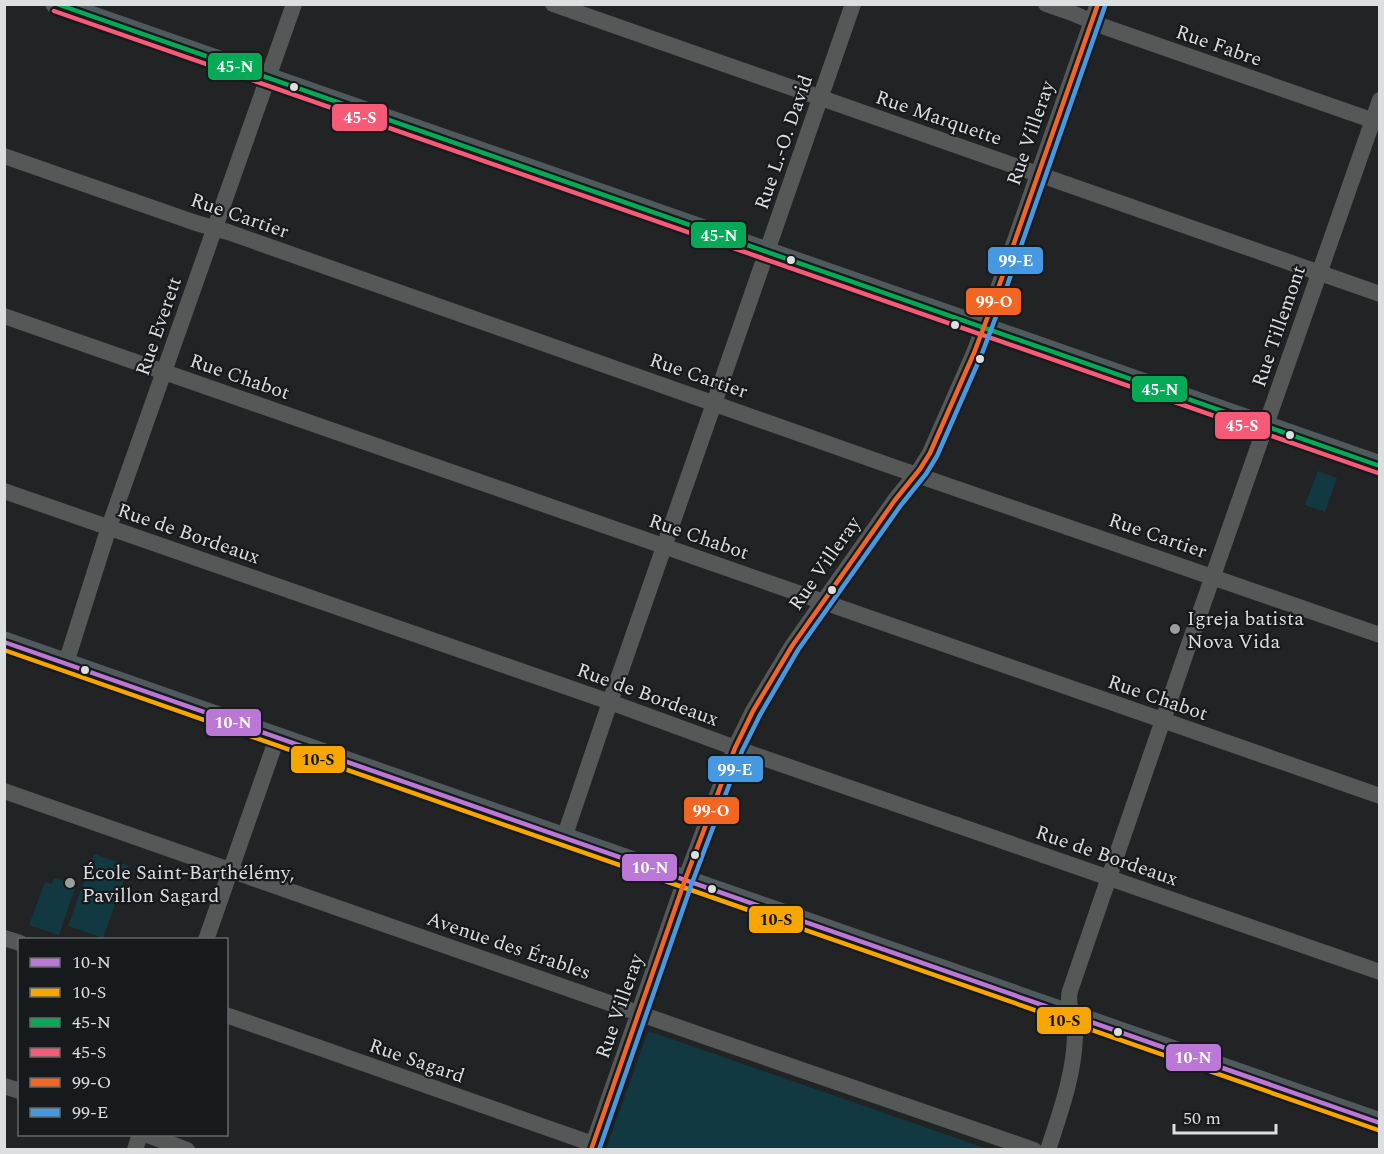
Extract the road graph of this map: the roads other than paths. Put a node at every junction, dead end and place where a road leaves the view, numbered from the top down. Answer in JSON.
{"nodes":[{"id":1,"x":56,"y":4,"type":"edge"},
{"id":2,"x":294,"y":4,"type":"edge"},
{"id":3,"x":553,"y":4,"type":"edge"},
{"id":4,"x":853,"y":4,"type":"edge"},
{"id":5,"x":1046,"y":4,"type":"edge"},
{"id":6,"x":1098,"y":4,"type":"edge"},
{"id":7,"x":1091,"y":22,"type":"junction"},
{"id":8,"x":268,"y":78,"type":"junction"},
{"id":9,"x":820,"y":98,"type":"junction"},
{"id":10,"x":1380,"y":100,"type":"edge"},
{"id":11,"x":1376,"y":122,"type":"edge"},
{"id":12,"x":4,"y":156,"type":"edge"},
{"id":13,"x":1038,"y":173,"type":"junction"},
{"id":14,"x":214,"y":228,"type":"junction"},
{"id":15,"x":766,"y":253,"type":"junction"},
{"id":16,"x":1319,"y":273,"type":"junction"},
{"id":17,"x":1380,"y":294,"type":"edge"},
{"id":18,"x":4,"y":316,"type":"edge"},
{"id":19,"x":983,"y":328,"type":"junction"},
{"id":20,"x":165,"y":372,"type":"junction"},
{"id":21,"x":714,"y":403,"type":"junction"},
{"id":22,"x":1266,"y":426,"type":"junction"},
{"id":23,"x":1380,"y":466,"type":"edge"},
{"id":24,"x":916,"y":474,"type":"junction"},
{"id":25,"x":4,"y":491,"type":"edge"},
{"id":26,"x":109,"y":528,"type":"junction"},
{"id":27,"x":664,"y":546,"type":"junction"},
{"id":28,"x":1213,"y":576,"type":"junction"},
{"id":29,"x":823,"y":601,"type":"junction"},
{"id":30,"x":1380,"y":635,"type":"edge"},
{"id":31,"x":4,"y":642,"type":"edge"},
{"id":32,"x":66,"y":663,"type":"junction"},
{"id":33,"x":609,"y":702,"type":"junction"},
{"id":34,"x":1163,"y":721,"type":"junction"},
{"id":35,"x":277,"y":738,"type":"junction"},
{"id":36,"x":735,"y":748,"type":"junction"},
{"id":37,"x":4,"y":791,"type":"edge"},
{"id":38,"x":1380,"y":796,"type":"edge"},
{"id":39,"x":564,"y":838,"type":"junction"},
{"id":40,"x":230,"y":869,"type":"junction"},
{"id":41,"x":1108,"y":878,"type":"junction"},
{"id":42,"x":685,"y":880,"type":"junction"},
{"id":43,"x":206,"y":938,"type":"edge"},
{"id":44,"x":1380,"y":972,"type":"edge"},
{"id":45,"x":639,"y":1012,"type":"junction"},
{"id":46,"x":1072,"y":1015,"type":"junction"},
{"id":47,"x":228,"y":1016,"type":"edge"},
{"id":48,"x":1380,"y":1123,"type":"edge"},
{"id":49,"x":151,"y":1136,"type":"edge"},
{"id":50,"x":592,"y":1147,"type":"edge"},
{"id":51,"x":188,"y":1149,"type":"edge"},
{"id":52,"x":1034,"y":1149,"type":"edge"},
{"id":53,"x":1048,"y":1149,"type":"edge"}],
"edges":[{"from":1,"to":8,"type":"main road"},
{"from":2,"to":8,"type":"street","name":"Rue Everett"},
{"from":3,"to":9,"type":"street","name":"Rue Marquette"},
{"from":4,"to":9,"type":"street","name":"Rue L.-O. David"},
{"from":5,"to":7,"type":"street","name":"Rue Fabre"},
{"from":6,"to":7,"type":"street","name":"Rue Villeray"},
{"from":7,"to":11,"type":"street","name":"Rue Fabre"},
{"from":7,"to":13,"type":"street","name":"Rue Villeray"},
{"from":8,"to":14,"type":"street","name":"Rue Everett"},
{"from":8,"to":15,"type":"main road"},
{"from":9,"to":13,"type":"street","name":"Rue Marquette"},
{"from":9,"to":15,"type":"street","name":"Rue L.-O. David"},
{"from":10,"to":11,"type":"street","name":"Rue Tillemont"},
{"from":11,"to":16,"type":"street","name":"Rue Tillemont"},
{"from":12,"to":14,"type":"street","name":"Rue Cartier"},
{"from":13,"to":16,"type":"street","name":"Rue Marquette"},
{"from":13,"to":19,"type":"street","name":"Rue Villeray"},
{"from":14,"to":20,"type":"street","name":"Rue Everett"},
{"from":14,"to":21,"type":"street","name":"Rue Cartier"},
{"from":15,"to":19,"type":"main road"},
{"from":15,"to":21,"type":"street","name":"Rue L.-O. David"},
{"from":16,"to":17,"type":"street","name":"Rue Marquette"},
{"from":16,"to":22,"type":"street","name":"Rue Tillemont"},
{"from":18,"to":20,"type":"street","name":"Rue Chabot"},
{"from":19,"to":22,"type":"main road"},
{"from":19,"to":24,"type":"street","name":"Rue Villeray"},
{"from":20,"to":26,"type":"street","name":"Rue Everett"},
{"from":20,"to":27,"type":"street","name":"Rue Chabot"},
{"from":21,"to":24,"type":"street","name":"Rue Cartier"},
{"from":21,"to":27,"type":"street","name":"Rue L.-O. David"},
{"from":22,"to":23,"type":"main road"},
{"from":22,"to":28,"type":"street","name":"Rue Tillemont"},
{"from":24,"to":28,"type":"street","name":"Rue Cartier"},
{"from":24,"to":29,"type":"street","name":"Rue Villeray"},
{"from":25,"to":26,"type":"street","name":"Rue de Bordeaux"},
{"from":26,"to":32,"type":"street","name":"Rue Everett"},
{"from":26,"to":33,"type":"street","name":"Rue de Bordeaux"},
{"from":27,"to":29,"type":"street","name":"Rue Chabot"},
{"from":27,"to":33,"type":"street","name":"Rue L.-O. David"},
{"from":28,"to":30,"type":"street","name":"Rue Cartier"},
{"from":28,"to":34,"type":"street","name":"Rue Tillemont"},
{"from":29,"to":34,"type":"street","name":"Rue Chabot"},
{"from":29,"to":36,"type":"street","name":"Rue Villeray"},
{"from":31,"to":32,"type":"main road"},
{"from":32,"to":35,"type":"main road"},
{"from":33,"to":36,"type":"street","name":"Rue de Bordeaux"},
{"from":33,"to":39,"type":"street","name":"Rue L.-O. David"},
{"from":34,"to":38,"type":"street","name":"Rue Chabot"},
{"from":34,"to":41,"type":"street","name":"Rue Tillemont"},
{"from":35,"to":39,"type":"main road"},
{"from":35,"to":40,"type":"street"},
{"from":36,"to":41,"type":"street","name":"Rue de Bordeaux"},
{"from":36,"to":42,"type":"street","name":"Rue Villeray"},
{"from":37,"to":40,"type":"street","name":"Avenue des Érables"},
{"from":39,"to":42,"type":"main road"},
{"from":40,"to":43,"type":"street"},
{"from":40,"to":45,"type":"street","name":"Avenue des Érables"},
{"from":41,"to":44,"type":"street","name":"Rue de Bordeaux"},
{"from":41,"to":46,"type":"street","name":"Rue Tillemont"},
{"from":42,"to":45,"type":"street","name":"Rue Villeray"},
{"from":42,"to":46,"type":"main road"},
{"from":45,"to":50,"type":"street","name":"Rue Villeray"},
{"from":45,"to":52,"type":"street","name":"Avenue des Érables"},
{"from":46,"to":48,"type":"main road"},
{"from":46,"to":53,"type":"street","name":"Rue Tillemont"},
{"from":47,"to":50,"type":"street","name":"Rue Sagard"},
{"from":49,"to":51,"type":"street"}]}
